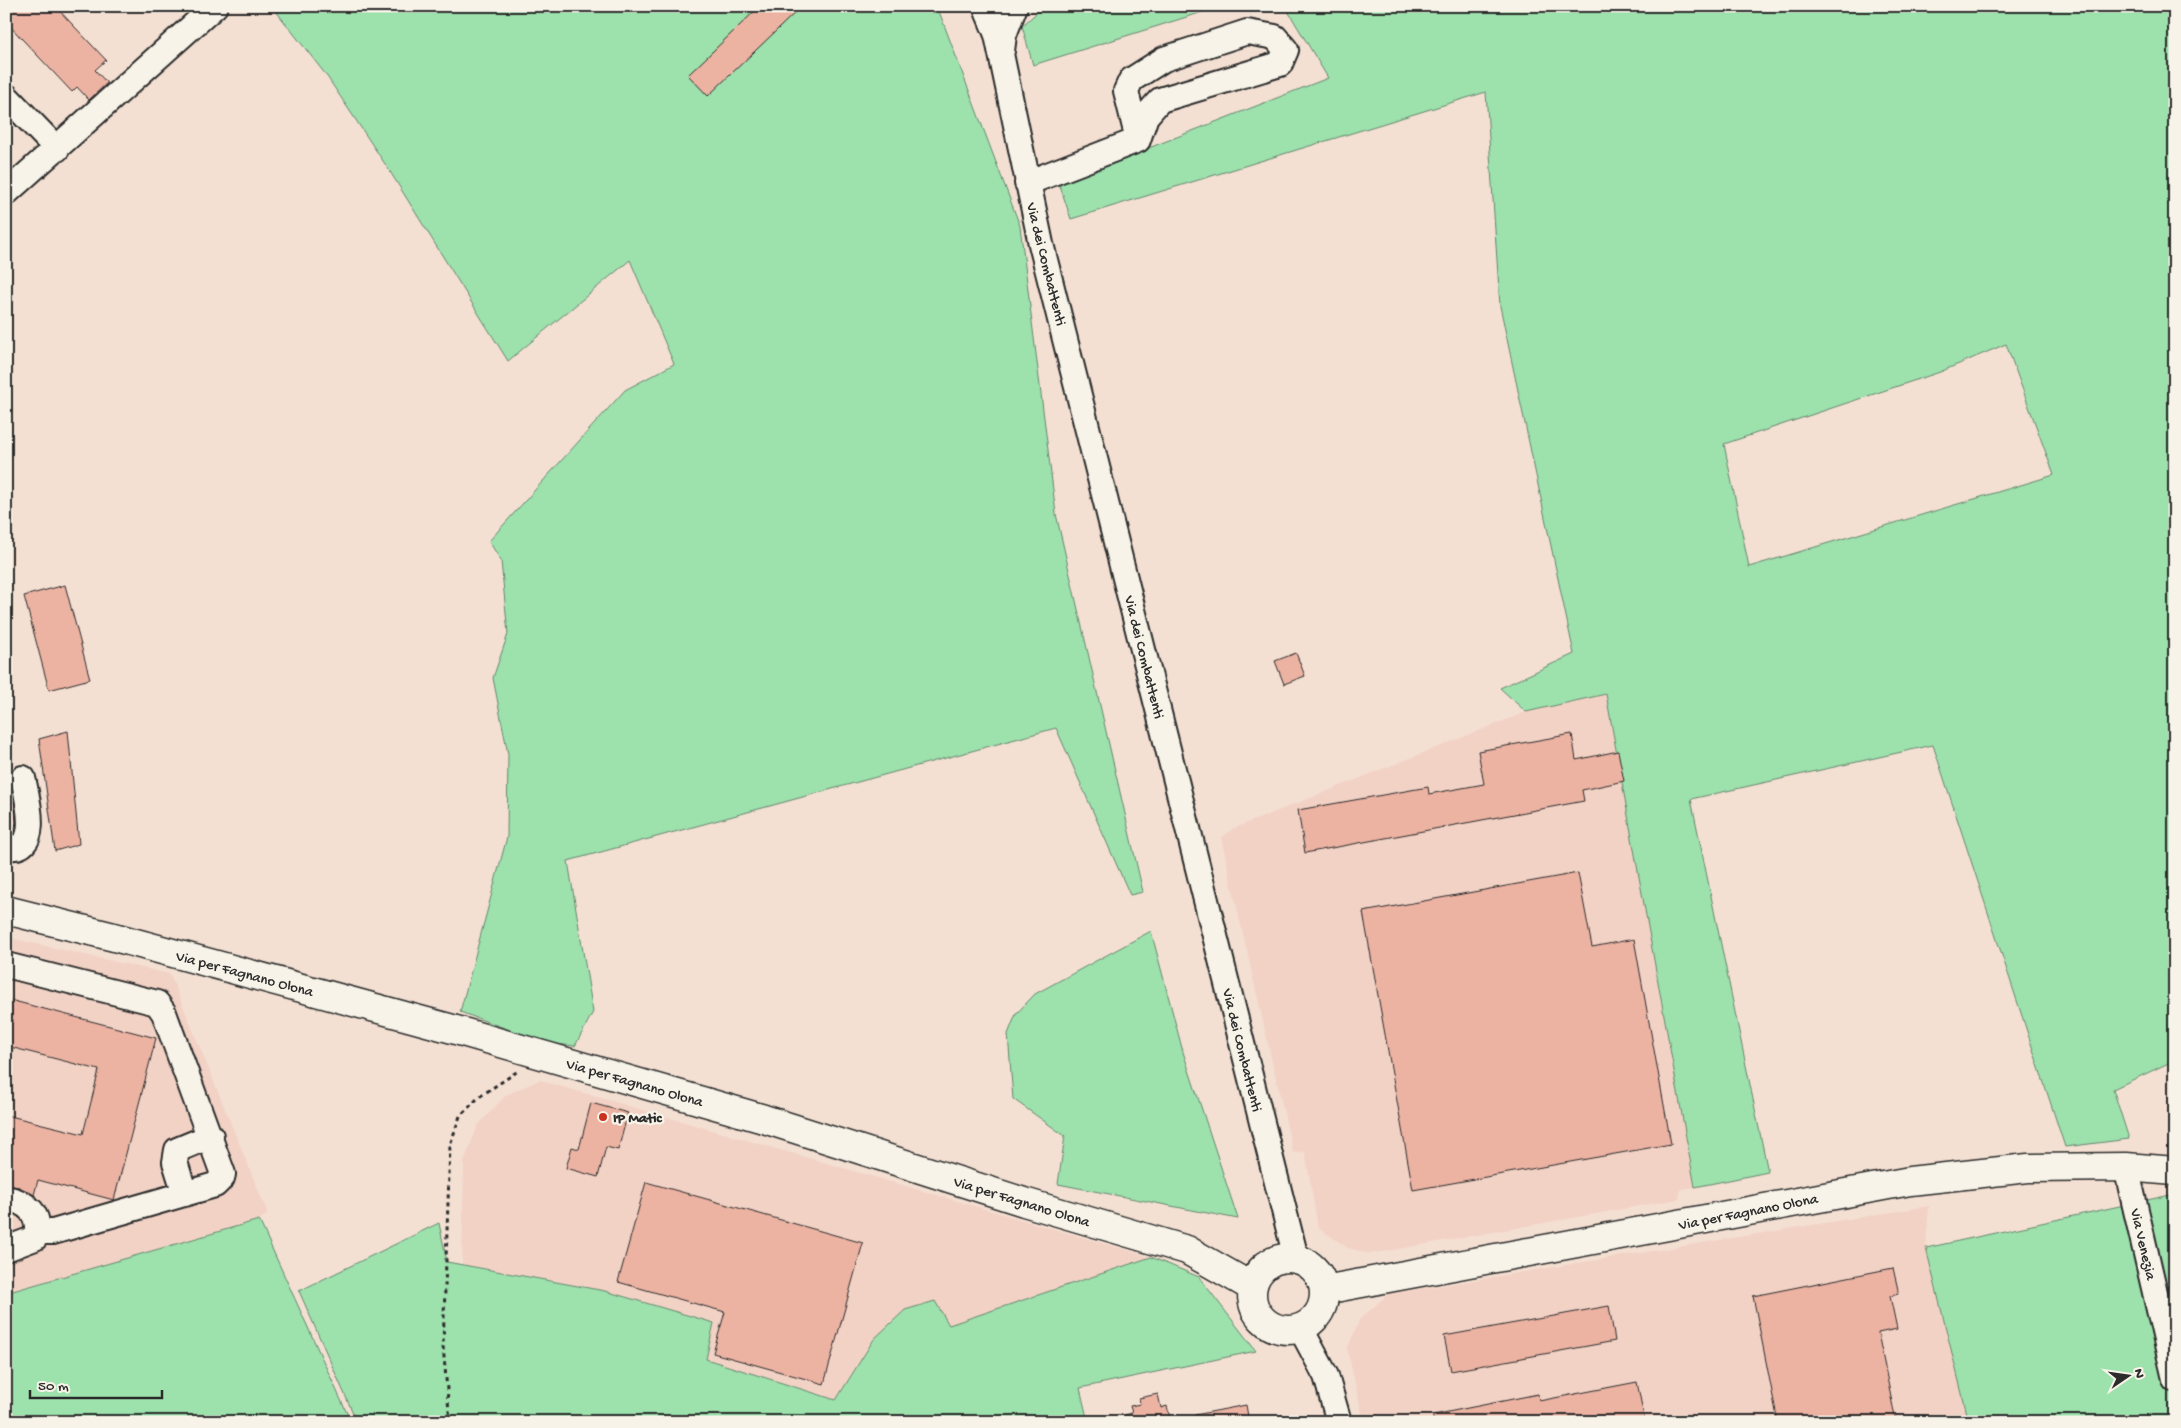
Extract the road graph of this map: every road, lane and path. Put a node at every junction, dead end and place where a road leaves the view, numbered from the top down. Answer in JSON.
{"nodes":[{"id":1,"x":215,"y":6,"type":"edge"},
{"id":2,"x":985,"y":6,"type":"edge"},
{"id":3,"x":1015,"y":6,"type":"edge"},
{"id":4,"x":1002,"y":55,"type":"junction"},
{"id":5,"x":6,"y":96,"type":"edge"},
{"id":6,"x":1138,"y":140,"type":"junction"},
{"id":7,"x":57,"y":149,"type":"junction"},
{"id":8,"x":1028,"y":182,"type":"junction"},
{"id":9,"x":6,"y":193,"type":"edge"},
{"id":10,"x":23,"y":778,"type":"dead end"},
{"id":11,"x":6,"y":846,"type":"edge"},
{"id":12,"x":6,"y":910,"type":"edge"},
{"id":13,"x":6,"y":918,"type":"edge"},
{"id":14,"x":132,"y":942,"type":"junction"},
{"id":15,"x":6,"y":965,"type":"edge"},
{"id":16,"x":541,"y":1055,"type":"junction"},
{"id":17,"x":210,"y":1136,"type":"junction"},
{"id":18,"x":2126,"y":1167,"type":"junction"},
{"id":19,"x":2175,"y":1171,"type":"edge"},
{"id":20,"x":185,"y":1194,"type":"junction"},
{"id":21,"x":6,"y":1198,"type":"edge"},
{"id":22,"x":37,"y":1232,"type":"junction"},
{"id":23,"x":6,"y":1248,"type":"edge"},
{"id":24,"x":1296,"y":1258,"type":"junction"},
{"id":25,"x":1252,"y":1287,"type":"junction"},
{"id":26,"x":1324,"y":1290,"type":"junction"},
{"id":27,"x":1301,"y":1329,"type":"junction"},
{"id":28,"x":2175,"y":1380,"type":"edge"},
{"id":29,"x":450,"y":1422,"type":"edge"},
{"id":30,"x":1339,"y":1422,"type":"edge"}],
"edges":[{"from":1,"to":7,"type":"street"},
{"from":2,"to":4,"type":"street","name":"Via dei Combattenti"},
{"from":3,"to":4,"type":"street","name":"Via dei Combattenti"},
{"from":4,"to":8,"type":"street","name":"Via dei Combattenti"},
{"from":5,"to":7,"type":"street"},
{"from":6,"to":6,"type":"street"},
{"from":6,"to":8,"type":"street"},
{"from":7,"to":9,"type":"street"},
{"from":8,"to":24,"type":"street","name":"Via dei Combattenti"},
{"from":10,"to":11,"type":"street"},
{"from":12,"to":14,"type":"main road","name":"Via per Fagnano Olona"},
{"from":13,"to":14,"type":"street"},
{"from":14,"to":16,"type":"main road","name":"Via per Fagnano Olona"},
{"from":15,"to":17,"type":"street"},
{"from":16,"to":25,"type":"main road","name":"Via per Fagnano Olona"},
{"from":16,"to":29,"type":"path"},
{"from":17,"to":20,"type":"street"},
{"from":17,"to":20,"type":"street"},
{"from":18,"to":19,"type":"main road","name":"Via per Fagnano Olona"},
{"from":18,"to":26,"type":"main road","name":"Via per Fagnano Olona"},
{"from":18,"to":28,"type":"street","name":"Via Venezia"},
{"from":20,"to":22,"type":"street"},
{"from":21,"to":22,"type":"street"},
{"from":22,"to":23,"type":"street"},
{"from":24,"to":25,"type":"main road"},
{"from":24,"to":26,"type":"main road"},
{"from":25,"to":27,"type":"main road"},
{"from":26,"to":27,"type":"main road"},
{"from":27,"to":30,"type":"street"}]}
